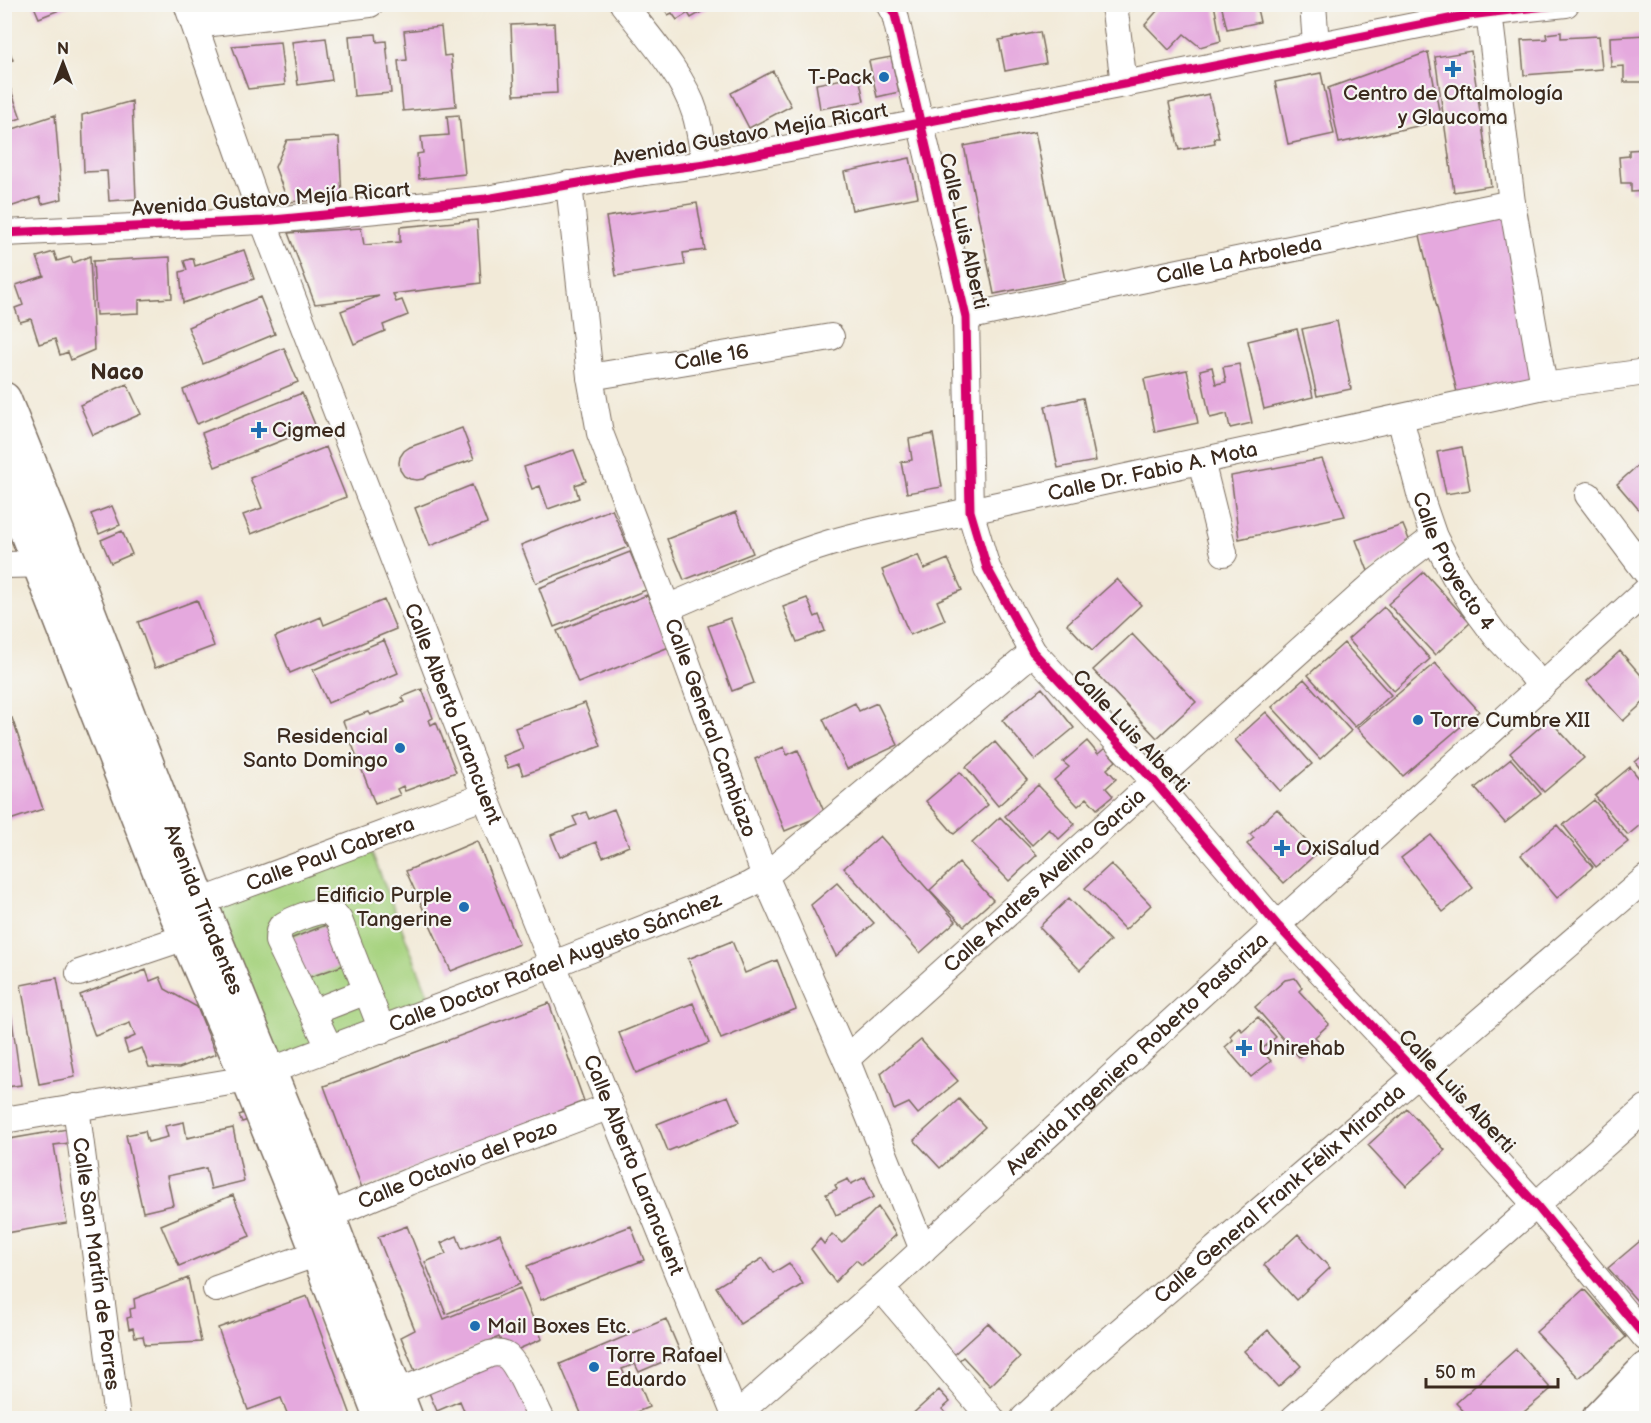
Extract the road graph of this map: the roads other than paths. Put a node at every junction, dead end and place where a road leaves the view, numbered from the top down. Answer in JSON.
{"nodes":[{"id":1,"x":370,"y":4,"type":"edge"},
{"id":2,"x":622,"y":4,"type":"edge"},
{"id":3,"x":889,"y":4,"type":"edge"},
{"id":4,"x":1114,"y":4,"type":"edge"},
{"id":5,"x":1313,"y":4,"type":"edge"},
{"id":6,"x":1566,"y":4,"type":"edge"},
{"id":7,"x":1489,"y":8,"type":"edge"},
{"id":8,"x":191,"y":15,"type":"edge"},
{"id":9,"x":1316,"y":45,"type":"junction"},
{"id":10,"x":1124,"y":84,"type":"junction"},
{"id":11,"x":921,"y":123,"type":"junction"},
{"id":12,"x":705,"y":164,"type":"junction"},
{"id":13,"x":569,"y":184,"type":"junction"},
{"id":14,"x":1512,"y":203,"type":"junction"},
{"id":15,"x":263,"y":221,"type":"junction"},
{"id":16,"x":4,"y":233,"type":"edge"},
{"id":17,"x":966,"y":317,"type":"junction"},
{"id":18,"x":831,"y":336,"type":"dead end"},
{"id":19,"x":1647,"y":372,"type":"edge"},
{"id":20,"x":590,"y":377,"type":"junction"},
{"id":21,"x":1544,"y":386,"type":"junction"},
{"id":22,"x":4,"y":399,"type":"edge"},
{"id":23,"x":1400,"y":418,"type":"junction"},
{"id":24,"x":1201,"y":461,"type":"junction"},
{"id":25,"x":4,"y":475,"type":"edge"},
{"id":26,"x":1588,"y":495,"type":"dead end"},
{"id":27,"x":970,"y":512,"type":"junction"},
{"id":28,"x":1434,"y":537,"type":"junction"},
{"id":29,"x":1224,"y":554,"type":"dead end"},
{"id":30,"x":55,"y":564,"type":"junction"},
{"id":31,"x":4,"y":565,"type":"edge"},
{"id":32,"x":1647,"y":572,"type":"edge"},
{"id":33,"x":1647,"y":591,"type":"edge"},
{"id":34,"x":667,"y":608,"type":"junction"},
{"id":35,"x":1033,"y":652,"type":"junction"},
{"id":36,"x":1541,"y":687,"type":"junction"},
{"id":37,"x":1154,"y":781,"type":"junction"},
{"id":38,"x":485,"y":796,"type":"junction"},
{"id":39,"x":765,"y":876,"type":"junction"},
{"id":40,"x":1647,"y":878,"type":"edge"},
{"id":41,"x":187,"y":916,"type":"junction"},
{"id":42,"x":1277,"y":925,"type":"junction"},
{"id":43,"x":554,"y":964,"type":"junction"},
{"id":44,"x":79,"y":973,"type":"dead end"},
{"id":45,"x":367,"y":991,"type":"junction"},
{"id":46,"x":313,"y":1012,"type":"junction"},
{"id":47,"x":382,"y":1030,"type":"junction"},
{"id":48,"x":330,"y":1049,"type":"junction"},
{"id":49,"x":846,"y":1059,"type":"junction"},
{"id":50,"x":259,"y":1075,"type":"junction"},
{"id":51,"x":1418,"y":1075,"type":"junction"},
{"id":52,"x":610,"y":1106,"type":"junction"},
{"id":53,"x":76,"y":1107,"type":"junction"},
{"id":54,"x":1647,"y":1108,"type":"edge"},
{"id":55,"x":4,"y":1120,"type":"edge"},
{"id":56,"x":1537,"y":1206,"type":"junction"},
{"id":57,"x":318,"y":1231,"type":"junction"},
{"id":58,"x":923,"y":1250,"type":"junction"},
{"id":59,"x":881,"y":1288,"type":"junction"},
{"id":60,"x":216,"y":1289,"type":"dead end"},
{"id":61,"x":1647,"y":1338,"type":"edge"},
{"id":62,"x":1647,"y":1369,"type":"edge"},
{"id":63,"x":394,"y":1410,"type":"edge"},
{"id":64,"x":1647,"y":1415,"type":"edge"},
{"id":65,"x":735,"y":1418,"type":"edge"},
{"id":66,"x":117,"y":1419,"type":"edge"},
{"id":67,"x":541,"y":1419,"type":"edge"},
{"id":68,"x":991,"y":1419,"type":"edge"},
{"id":69,"x":1024,"y":1419,"type":"edge"},
{"id":70,"x":1294,"y":1419,"type":"edge"},
{"id":71,"x":1599,"y":1419,"type":"edge"},
{"id":72,"x":1643,"y":1419,"type":"edge"}],
"edges":[{"from":1,"to":8,"type":"street"},
{"from":2,"to":12,"type":"street"},
{"from":3,"to":11,"type":"street","name":"Calle Luis Alberti"},
{"from":4,"to":10,"type":"street"},
{"from":5,"to":9,"type":"street"},
{"from":6,"to":7,"type":"street","name":"Avenida Gustavo Mejía Ricart"},
{"from":7,"to":9,"type":"street","name":"Avenida Gustavo Mejía Ricart"},
{"from":7,"to":14,"type":"street"},
{"from":8,"to":15,"type":"street","name":"Calle Alberto Larancuent"},
{"from":9,"to":10,"type":"street","name":"Avenida Gustavo Mejía Ricart"},
{"from":10,"to":11,"type":"street","name":"Avenida Gustavo Mejía Ricart"},
{"from":11,"to":12,"type":"street","name":"Avenida Gustavo Mejía Ricart"},
{"from":11,"to":17,"type":"street","name":"Calle Luis Alberti"},
{"from":12,"to":13,"type":"street","name":"Avenida Gustavo Mejía Ricart"},
{"from":13,"to":15,"type":"street","name":"Avenida Gustavo Mejía Ricart"},
{"from":13,"to":20,"type":"street","name":"Calle General Cambiazo"},
{"from":14,"to":17,"type":"street","name":"Calle La Arboleda"},
{"from":14,"to":21,"type":"street"},
{"from":15,"to":16,"type":"street","name":"Avenida Gustavo Mejía Ricart"},
{"from":15,"to":38,"type":"street","name":"Calle Alberto Larancuent"},
{"from":17,"to":27,"type":"street","name":"Calle Luis Alberti"},
{"from":18,"to":20,"type":"street","name":"Calle 16"},
{"from":19,"to":21,"type":"street","name":"Calle Dr. Fabio A. Mota"},
{"from":20,"to":34,"type":"street","name":"Calle General Cambiazo"},
{"from":21,"to":23,"type":"street","name":"Calle Dr. Fabio A. Mota"},
{"from":22,"to":30,"type":"main road","name":"Avenida Tiradentes"},
{"from":23,"to":24,"type":"street","name":"Calle Dr. Fabio A. Mota"},
{"from":23,"to":28,"type":"street","name":"Calle Proyecto 4"},
{"from":24,"to":27,"type":"street","name":"Calle Dr. Fabio A. Mota"},
{"from":24,"to":29,"type":"street"},
{"from":25,"to":30,"type":"main road","name":"Avenida Tiradentes"},
{"from":26,"to":32,"type":"street"},
{"from":27,"to":34,"type":"street","name":"Calle Dr. Fabio A. Mota"},
{"from":27,"to":35,"type":"street","name":"Calle Luis Alberti"},
{"from":28,"to":36,"type":"street","name":"Calle Proyecto 4"},
{"from":28,"to":37,"type":"street","name":"Calle Andres Avelino Garcia"},
{"from":30,"to":31,"type":"street"},
{"from":30,"to":41,"type":"main road","name":"Avenida Tiradentes"},
{"from":30,"to":41,"type":"main road","name":"Avenida Tiradentes"},
{"from":33,"to":36,"type":"street","name":"Avenida Ingeniero Roberto Pastoriza"},
{"from":34,"to":39,"type":"street","name":"Calle General Cambiazo"},
{"from":35,"to":37,"type":"street","name":"Calle Luis Alberti"},
{"from":35,"to":39,"type":"street","name":"Calle Doctor Rafael Augusto Sánchez"},
{"from":36,"to":42,"type":"street","name":"Avenida Ingeniero Roberto Pastoriza"},
{"from":37,"to":42,"type":"street","name":"Calle Luis Alberti"},
{"from":37,"to":49,"type":"street","name":"Calle Andres Avelino Garcia"},
{"from":38,"to":41,"type":"street","name":"Calle Paul Cabrera"},
{"from":38,"to":43,"type":"street","name":"Calle Alberto Larancuent"},
{"from":39,"to":43,"type":"street","name":"Calle Doctor Rafael Augusto Sánchez"},
{"from":39,"to":49,"type":"street","name":"Calle General Cambiazo"},
{"from":40,"to":51,"type":"street","name":"Calle General Frank Félix Miranda"},
{"from":41,"to":44,"type":"street","name":"Calle Paul Cabrera"},
{"from":41,"to":50,"type":"main road","name":"Avenida Tiradentes"},
{"from":42,"to":51,"type":"street","name":"Calle Luis Alberti"},
{"from":42,"to":58,"type":"street","name":"Avenida Ingeniero Roberto Pastoriza"},
{"from":43,"to":47,"type":"street","name":"Calle Doctor Rafael Augusto Sánchez"},
{"from":43,"to":52,"type":"street","name":"Calle Alberto Larancuent"},
{"from":45,"to":46,"type":"street"},
{"from":45,"to":46,"type":"street"},
{"from":45,"to":47,"type":"street"},
{"from":46,"to":48,"type":"street"},
{"from":47,"to":48,"type":"street","name":"Calle Doctor Rafael Augusto Sánchez"},
{"from":48,"to":50,"type":"street","name":"Calle Doctor Rafael Augusto Sánchez"},
{"from":49,"to":58,"type":"street","name":"Calle General Cambiazo"},
{"from":50,"to":53,"type":"street","name":"Calle Doctor Rafael Augusto Sánchez"},
{"from":50,"to":57,"type":"main road","name":"Avenida Tiradentes"},
{"from":51,"to":56,"type":"street","name":"Calle Luis Alberti"},
{"from":51,"to":69,"type":"street","name":"Calle General Frank Félix Miranda"},
{"from":52,"to":57,"type":"street","name":"Calle Octavio del Pozo"},
{"from":52,"to":65,"type":"street","name":"Calle Alberto Larancuent"},
{"from":53,"to":55,"type":"street","name":"Calle Doctor Rafael Augusto Sánchez"},
{"from":53,"to":66,"type":"street","name":"Calle San Martín de Porres"},
{"from":54,"to":56,"type":"street"},
{"from":56,"to":61,"type":"street","name":"Calle Luis Alberti"},
{"from":56,"to":70,"type":"street"},
{"from":57,"to":60,"type":"street","name":"Calle Octavio del Pozo"},
{"from":57,"to":63,"type":"main road","name":"Avenida Tiradentes"},
{"from":58,"to":59,"type":"street","name":"Avenida Ingeniero Roberto Pastoriza"},
{"from":59,"to":65,"type":"street","name":"Avenida Ingeniero Roberto Pastoriza"},
{"from":59,"to":68,"type":"street"},
{"from":62,"to":71,"type":"main road"},
{"from":63,"to":67,"type":"street"},
{"from":64,"to":72,"type":"main road"}]}
